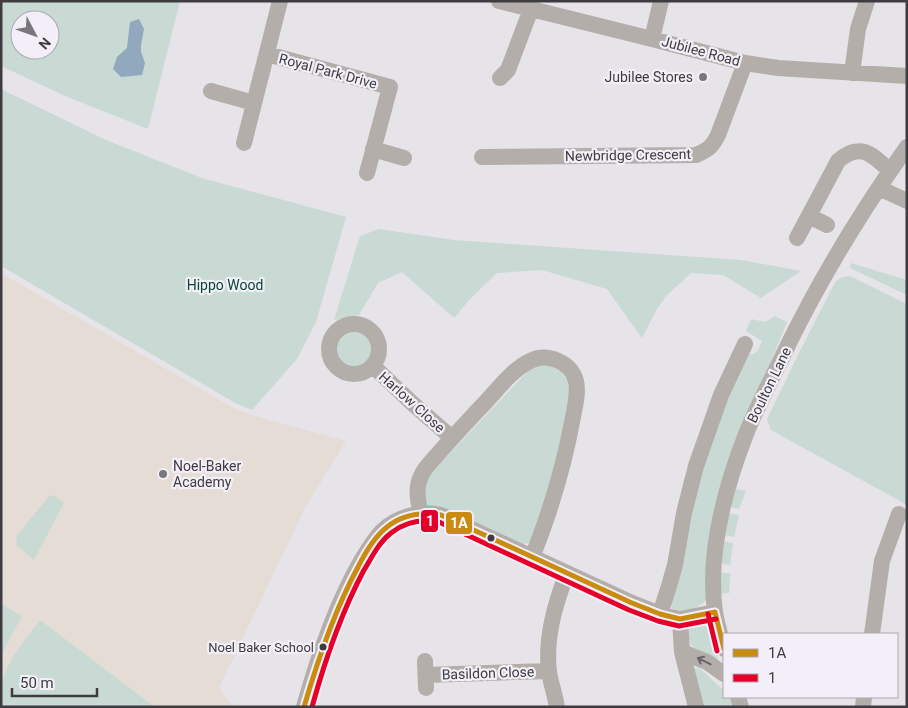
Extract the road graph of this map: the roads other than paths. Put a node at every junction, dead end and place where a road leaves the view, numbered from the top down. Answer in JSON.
{"nodes":[{"id":1,"x":280,"y":1,"type":"edge"},
{"id":2,"x":499,"y":1,"type":"edge"},
{"id":3,"x":661,"y":1,"type":"edge"},
{"id":4,"x":867,"y":1,"type":"edge"},
{"id":5,"x":531,"y":9,"type":"junction"},
{"id":6,"x":652,"y":39,"type":"junction"},
{"id":7,"x":267,"y":54,"type":"junction"},
{"id":8,"x":745,"y":63,"type":"junction"},
{"id":9,"x":852,"y":73,"type":"junction"},
{"id":10,"x":907,"y":76,"type":"edge"},
{"id":11,"x":500,"y":78,"type":"dead end"},
{"id":12,"x":211,"y":92,"type":"dead end"},
{"id":13,"x":254,"y":103,"type":"junction"},
{"id":14,"x":244,"y":143,"type":"dead end"},
{"id":15,"x":907,"y":147,"type":"edge"},
{"id":16,"x":373,"y":149,"type":"junction"},
{"id":17,"x":404,"y":158,"type":"dead end"},
{"id":18,"x":482,"y":158,"type":"dead end"},
{"id":19,"x":890,"y":171,"type":"junction"},
{"id":20,"x":367,"y":173,"type":"dead end"},
{"id":21,"x":879,"y":188,"type":"junction"},
{"id":22,"x":907,"y":201,"type":"edge"},
{"id":23,"x":809,"y":216,"type":"junction"},
{"id":24,"x":827,"y":225,"type":"dead end"},
{"id":25,"x":797,"y":238,"type":"dead end"},
{"id":26,"x":745,"y":344,"type":"dead end"},
{"id":27,"x":373,"y":366,"type":"dead end"},
{"id":28,"x":452,"y":438,"type":"junction"},
{"id":29,"x":421,"y":514,"type":"junction"},
{"id":30,"x":899,"y":514,"type":"dead end"},
{"id":31,"x":532,"y":557,"type":"junction"},
{"id":32,"x":567,"y":573,"type":"junction"},
{"id":33,"x":715,"y":612,"type":"junction"},
{"id":34,"x":660,"y":614,"type":"junction"},
{"id":35,"x":680,"y":618,"type":"junction"},
{"id":36,"x":872,"y":633,"type":"edge"},
{"id":37,"x":723,"y":645,"type":"edge"},
{"id":38,"x":682,"y":652,"type":"junction"},
{"id":39,"x":549,"y":671,"type":"junction"},
{"id":40,"x":723,"y":673,"type":"edge"},
{"id":41,"x":426,"y":675,"type":"dead end"},
{"id":42,"x":304,"y":707,"type":"edge"},
{"id":43,"x":556,"y":707,"type":"edge"},
{"id":44,"x":696,"y":707,"type":"edge"}],
"edges":[{"from":1,"to":7,"type":"street"},
{"from":2,"to":5,"type":"street","name":"Jubilee Road"},
{"from":3,"to":6,"type":"street"},
{"from":4,"to":9,"type":"street"},
{"from":5,"to":6,"type":"street","name":"Jubilee Road"},
{"from":5,"to":11,"type":"street"},
{"from":6,"to":8,"type":"street","name":"Jubilee Road"},
{"from":7,"to":13,"type":"street"},
{"from":7,"to":16,"type":"street","name":"Royal Park Drive"},
{"from":8,"to":9,"type":"street","name":"Jubilee Road"},
{"from":8,"to":18,"type":"street","name":"Newbridge Crescent"},
{"from":9,"to":10,"type":"street","name":"Jubilee Road"},
{"from":12,"to":13,"type":"street"},
{"from":13,"to":14,"type":"street"},
{"from":15,"to":19,"type":"street","name":"Boulton Lane"},
{"from":16,"to":17,"type":"street"},
{"from":16,"to":20,"type":"street","name":"Royal Park Drive"},
{"from":19,"to":21,"type":"street","name":"Boulton Lane"},
{"from":19,"to":23,"type":"street"},
{"from":21,"to":22,"type":"street"},
{"from":21,"to":33,"type":"street","name":"Boulton Lane"},
{"from":23,"to":24,"type":"street"},
{"from":23,"to":25,"type":"street"},
{"from":26,"to":34,"type":"street"},
{"from":27,"to":28,"type":"street","name":"Harlow Close"},
{"from":28,"to":29,"type":"street"},
{"from":28,"to":31,"type":"street"},
{"from":29,"to":31,"type":"street"},
{"from":29,"to":42,"type":"street"},
{"from":30,"to":36,"type":"street"},
{"from":31,"to":32,"type":"street"},
{"from":32,"to":34,"type":"street"},
{"from":32,"to":39,"type":"street"},
{"from":33,"to":35,"type":"street"},
{"from":33,"to":37,"type":"street","name":"Boulton Lane"},
{"from":34,"to":35,"type":"street"},
{"from":35,"to":38,"type":"street"},
{"from":40,"to":38,"type":"street","one_way":true},
{"from":38,"to":44,"type":"street"},
{"from":39,"to":41,"type":"street","name":"Basildon Close"},
{"from":39,"to":43,"type":"street"}]}
